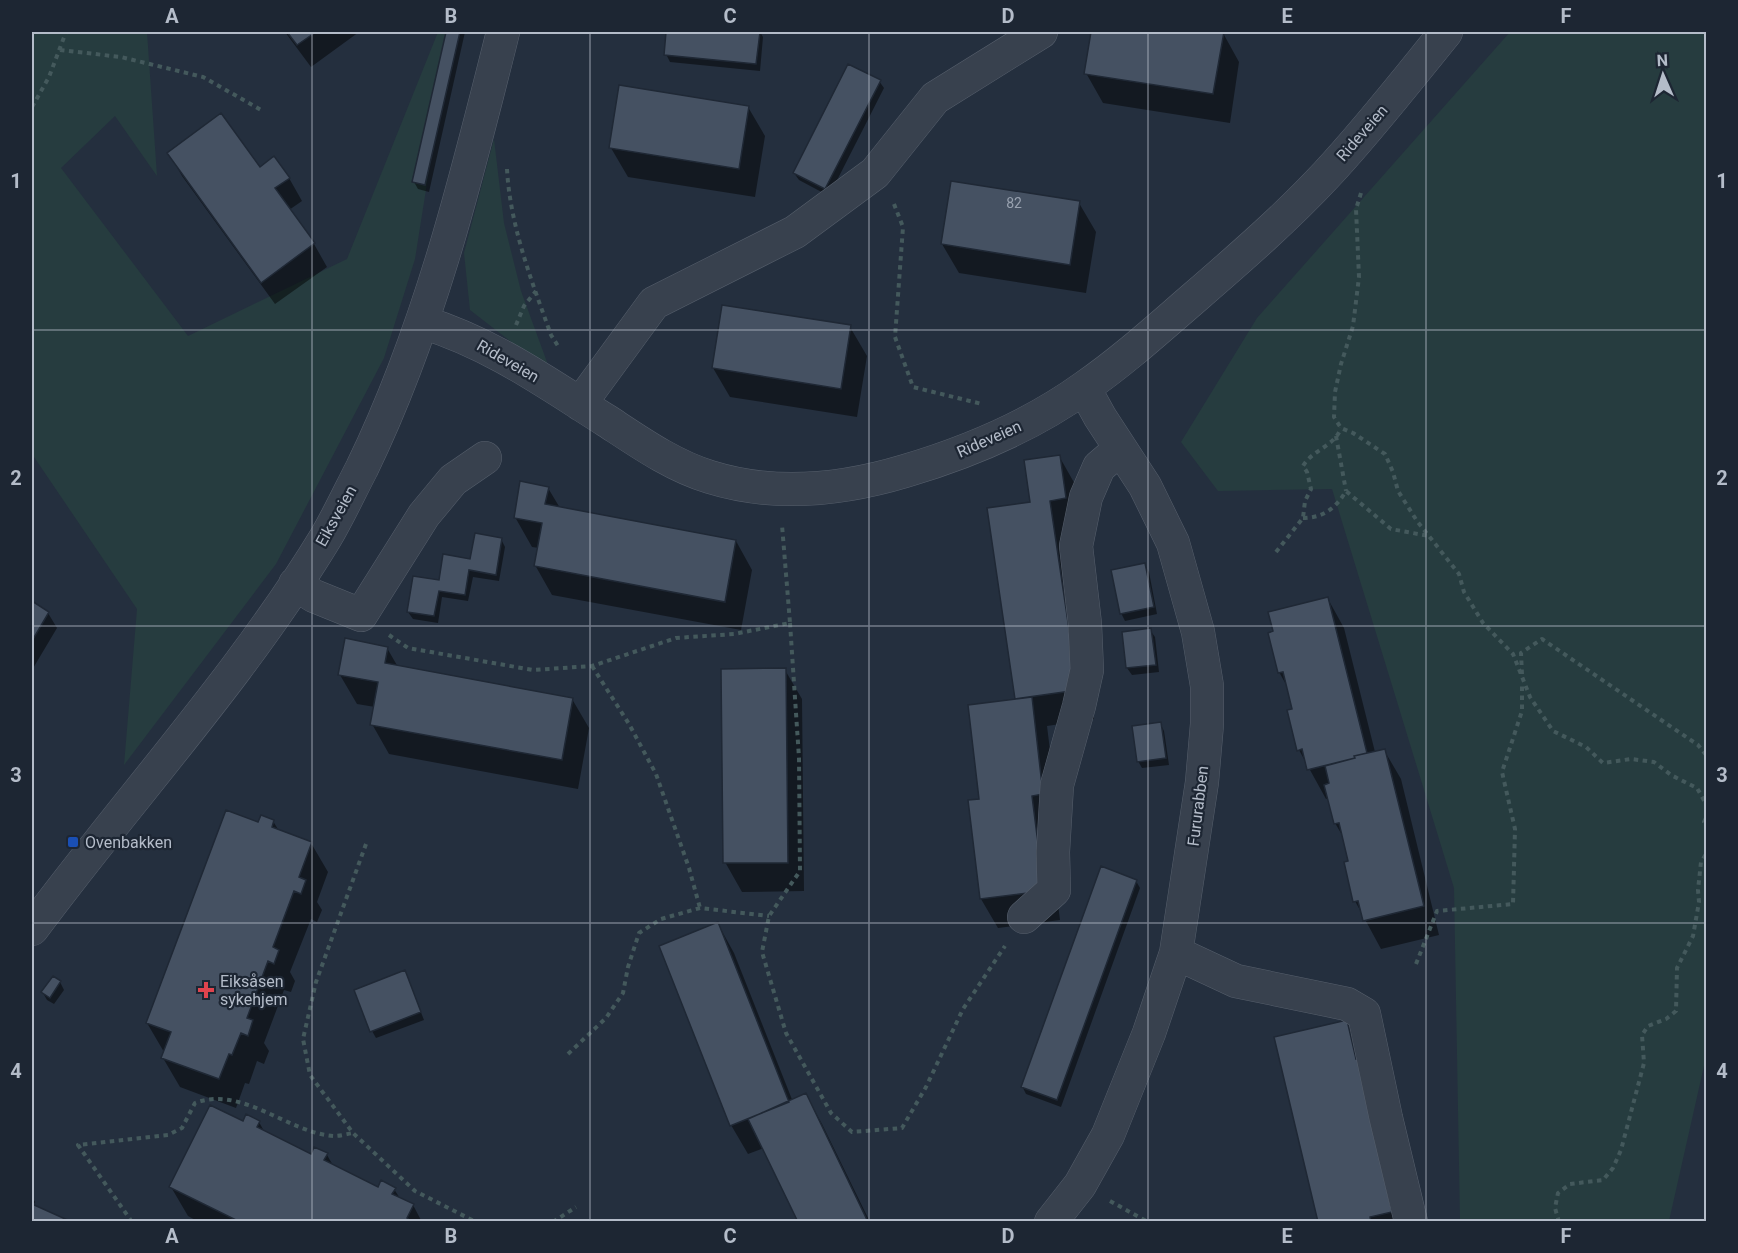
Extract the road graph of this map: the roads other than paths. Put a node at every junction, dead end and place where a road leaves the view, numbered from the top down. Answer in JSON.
{"nodes":[{"id":1,"x":503,"y":32,"type":"edge"},
{"id":2,"x":1041,"y":32,"type":"edge"},
{"id":3,"x":1446,"y":32,"type":"edge"},
{"id":4,"x":422,"y":322,"type":"junction"},
{"id":5,"x":1084,"y":388,"type":"junction"},
{"id":6,"x":586,"y":396,"type":"junction"},
{"id":7,"x":1120,"y":449,"type":"junction"},
{"id":8,"x":484,"y":458,"type":"dead end"},
{"id":9,"x":295,"y":584,"type":"junction"},
{"id":10,"x":1024,"y":917,"type":"road end"},
{"id":11,"x":32,"y":929,"type":"edge"},
{"id":12,"x":1176,"y":953,"type":"junction"},
{"id":13,"x":1052,"y":1221,"type":"edge"},
{"id":14,"x":1411,"y":1221,"type":"edge"}],
"edges":[{"from":1,"to":4,"type":"street","name":"Eiksveien"},
{"from":2,"to":6,"type":"street"},
{"from":3,"to":5,"type":"street","name":"Rideveien"},
{"from":4,"to":6,"type":"street","name":"Rideveien"},
{"from":4,"to":9,"type":"street","name":"Eiksveien"},
{"from":5,"to":6,"type":"street","name":"Rideveien"},
{"from":5,"to":7,"type":"street","name":"Fururabben"},
{"from":7,"to":10,"type":"street"},
{"from":7,"to":12,"type":"street","name":"Fururabben"},
{"from":8,"to":9,"type":"street"},
{"from":9,"to":11,"type":"street","name":"Eiksveien"},
{"from":12,"to":13,"type":"street","name":"Fururabben"},
{"from":12,"to":14,"type":"street"}]}
